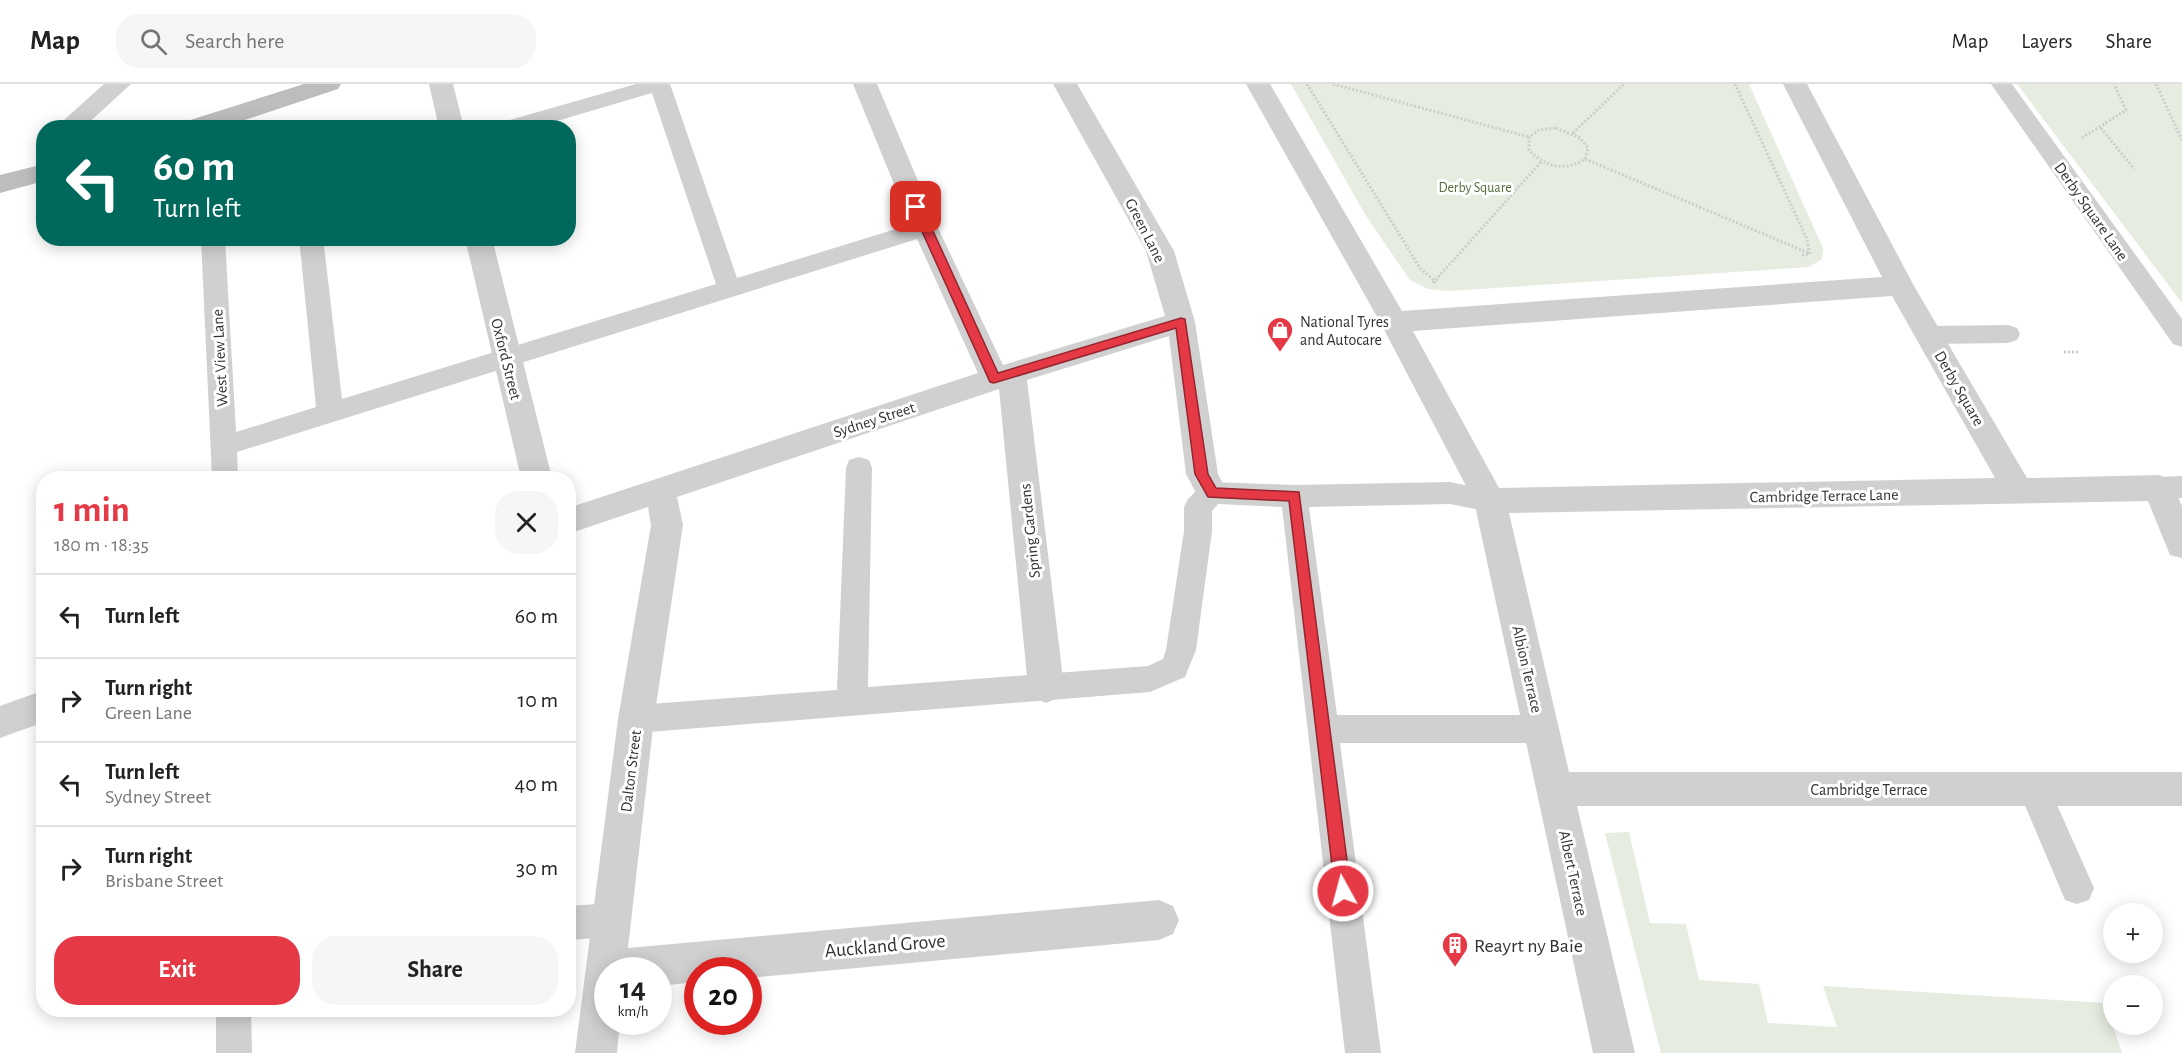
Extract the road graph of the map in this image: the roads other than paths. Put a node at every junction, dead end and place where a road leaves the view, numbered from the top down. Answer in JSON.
{"nodes":[{"id":1,"x":119,"y":84,"type":"edge"},
{"id":2,"x":329,"y":84,"type":"edge"},
{"id":3,"x":441,"y":84,"type":"edge"},
{"id":4,"x":660,"y":84,"type":"edge"},
{"id":5,"x":865,"y":84,"type":"edge"},
{"id":6,"x":1065,"y":84,"type":"edge"},
{"id":7,"x":1258,"y":84,"type":"edge"},
{"id":8,"x":1795,"y":84,"type":"edge"},
{"id":9,"x":2001,"y":84,"type":"edge"},
{"id":10,"x":76,"y":120,"type":"edge"},
{"id":11,"x":220,"y":120,"type":"edge"},
{"id":12,"x":450,"y":120,"type":"edge"},
{"id":13,"x":535,"y":120,"type":"edge"},
{"id":14,"x":36,"y":174,"type":"edge"},
{"id":15,"x":0,"y":184,"type":"edge"},
{"id":16,"x":925,"y":228,"type":"junction"},
{"id":17,"x":213,"y":246,"type":"edge"},
{"id":18,"x":312,"y":246,"type":"edge"},
{"id":19,"x":480,"y":246,"type":"edge"},
{"id":20,"x":1900,"y":286,"type":"junction"},
{"id":21,"x":729,"y":288,"type":"junction"},
{"id":22,"x":1181,"y":322,"type":"junction"},
{"id":23,"x":1394,"y":322,"type":"junction"},
{"id":24,"x":2008,"y":334,"type":"dead end"},
{"id":25,"x":1930,"y":335,"type":"junction"},
{"id":26,"x":2182,"y":338,"type":"edge"},
{"id":27,"x":506,"y":358,"type":"junction"},
{"id":28,"x":1003,"y":377,"type":"junction"},
{"id":29,"x":330,"y":412,"type":"junction"},
{"id":30,"x":224,"y":446,"type":"junction"},
{"id":31,"x":859,"y":468,"type":"dead end"},
{"id":32,"x":225,"y":471,"type":"edge"},
{"id":33,"x":535,"y":471,"type":"edge"},
{"id":34,"x":2170,"y":488,"type":"edge"},
{"id":35,"x":660,"y":490,"type":"junction"},
{"id":36,"x":2018,"y":491,"type":"junction"},
{"id":37,"x":1212,"y":493,"type":"junction"},
{"id":38,"x":1294,"y":496,"type":"junction"},
{"id":39,"x":1490,"y":501,"type":"junction"},
{"id":40,"x":576,"y":518,"type":"edge"},
{"id":41,"x":2182,"y":544,"type":"edge"},
{"id":42,"x":1046,"y":687,"type":"junction"},
{"id":43,"x":852,"y":703,"type":"junction"},
{"id":44,"x":36,"y":709,"type":"edge"},
{"id":45,"x":636,"y":719,"type":"junction"},
{"id":46,"x":0,"y":722,"type":"edge"},
{"id":47,"x":1323,"y":729,"type":"junction"},
{"id":48,"x":1541,"y":729,"type":"junction"},
{"id":49,"x":1555,"y":789,"type":"junction"},
{"id":50,"x":2034,"y":789,"type":"junction"},
{"id":51,"x":2182,"y":789,"type":"edge"},
{"id":52,"x":2077,"y":888,"type":"dead end"},
{"id":53,"x":612,"y":920,"type":"junction"},
{"id":54,"x":1159,"y":920,"type":"dead end"},
{"id":55,"x":576,"y":922,"type":"edge"},
{"id":56,"x":610,"y":957,"type":"edge"},
{"id":57,"x":672,"y":965,"type":"edge"},
{"id":58,"x":234,"y":1017,"type":"edge"},
{"id":59,"x":599,"y":1035,"type":"edge"},
{"id":60,"x":234,"y":1053,"type":"edge"},
{"id":61,"x":596,"y":1053,"type":"edge"},
{"id":62,"x":1363,"y":1053,"type":"edge"},
{"id":63,"x":1614,"y":1053,"type":"edge"}],
"edges":[{"from":1,"to":10,"type":"street"},
{"from":2,"to":11,"type":"main road"},
{"from":3,"to":12,"type":"street"},
{"from":4,"to":13,"type":"lane"},
{"from":4,"to":21,"type":"lane"},
{"from":5,"to":16,"type":"street","name":"Spring Gardens"},
{"from":6,"to":22,"type":"street","name":"Green Lane"},
{"from":7,"to":23,"type":"street"},
{"from":8,"to":20,"type":"street","name":"Derby Square"},
{"from":9,"to":26,"type":"lane","name":"Derby Square Lane"},
{"from":14,"to":15,"type":"main road"},
{"from":16,"to":21,"type":"lane"},
{"from":16,"to":28,"type":"street","name":"Spring Gardens"},
{"from":17,"to":30,"type":"lane","name":"West View Lane"},
{"from":18,"to":29,"type":"lane"},
{"from":19,"to":27,"type":"street","name":"Oxford Street"},
{"from":20,"to":23,"type":"street"},
{"from":20,"to":25,"type":"street","name":"Derby Square"},
{"from":21,"to":27,"type":"lane"},
{"from":22,"to":28,"type":"street","name":"Sydney Street"},
{"from":22,"to":37,"type":"street","name":"Green Lane"},
{"from":23,"to":39,"type":"street"},
{"from":24,"to":25,"type":"lane"},
{"from":25,"to":36,"type":"street","name":"Derby Square"},
{"from":27,"to":29,"type":"lane"},
{"from":27,"to":33,"type":"street","name":"Oxford Street"},
{"from":28,"to":35,"type":"street","name":"Sydney Street"},
{"from":28,"to":42,"type":"street","name":"Spring Gardens"},
{"from":29,"to":30,"type":"lane"},
{"from":30,"to":32,"type":"lane","name":"West View Lane"},
{"from":31,"to":43,"type":"lane"},
{"from":34,"to":36,"type":"street","name":"Cambridge Terrace Lane"},
{"from":34,"to":41,"type":"street"},
{"from":35,"to":40,"type":"street","name":"Sydney Street"},
{"from":35,"to":45,"type":"street","name":"Dalton Street"},
{"from":36,"to":39,"type":"street","name":"Cambridge Terrace Lane"},
{"from":37,"to":38,"type":"lane"},
{"from":37,"to":42,"type":"lane"},
{"from":38,"to":39,"type":"lane"},
{"from":38,"to":47,"type":"lane"},
{"from":39,"to":48,"type":"street","name":"Albion Terrace"},
{"from":42,"to":43,"type":"lane"},
{"from":43,"to":45,"type":"lane"},
{"from":44,"to":46,"type":"street"},
{"from":45,"to":53,"type":"street","name":"Dalton Street"},
{"from":47,"to":48,"type":"lane","name":"Albion Terrace"},
{"from":47,"to":62,"type":"lane"},
{"from":48,"to":49,"type":"street","name":"Albert Terrace"},
{"from":49,"to":50,"type":"street","name":"Cambridge Terrace"},
{"from":49,"to":63,"type":"street","name":"Albert Terrace"},
{"from":50,"to":51,"type":"street","name":"Cambridge Terrace"},
{"from":50,"to":52,"type":"lane"},
{"from":53,"to":55,"type":"lane"},
{"from":53,"to":56,"type":"street","name":"Dalton Street"},
{"from":54,"to":57,"type":"street","name":"Auckland Grove"},
{"from":58,"to":60,"type":"lane"},
{"from":59,"to":61,"type":"street","name":"Dalton Street"}]}
